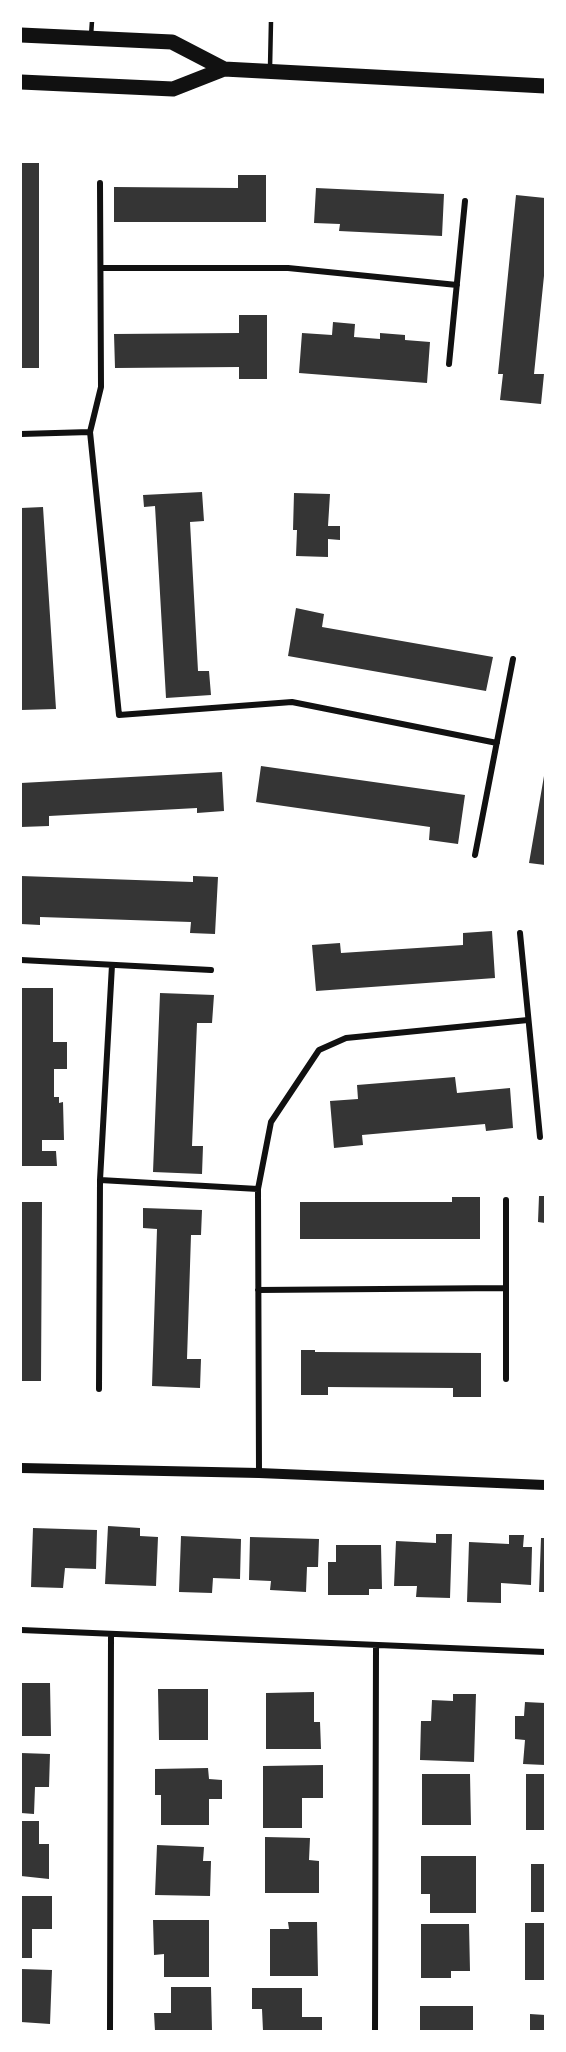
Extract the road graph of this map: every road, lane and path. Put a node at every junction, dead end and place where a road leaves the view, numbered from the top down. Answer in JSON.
{"nodes":[{"id":1,"x":92,"y":21,"type":"edge"},
{"id":2,"x":271,"y":21,"type":"edge"},
{"id":3,"x":21,"y":34,"type":"edge"},
{"id":4,"x":91,"y":38,"type":"junction"},
{"id":5,"x":224,"y":69,"type":"junction"},
{"id":6,"x":270,"y":71,"type":"junction"},
{"id":7,"x":21,"y":82,"type":"edge"},
{"id":8,"x":545,"y":86,"type":"edge"},
{"id":9,"x":100,"y":183,"type":"dead end"},
{"id":10,"x":465,"y":201,"type":"dead end"},
{"id":11,"x":101,"y":268,"type":"junction"},
{"id":12,"x":457,"y":285,"type":"junction"},
{"id":13,"x":449,"y":364,"type":"dead end"},
{"id":14,"x":90,"y":432,"type":"junction"},
{"id":15,"x":21,"y":434,"type":"edge"},
{"id":16,"x":513,"y":659,"type":"dead end"},
{"id":17,"x":497,"y":743,"type":"junction"},
{"id":18,"x":475,"y":855,"type":"dead end"},
{"id":19,"x":520,"y":933,"type":"dead end"},
{"id":20,"x":21,"y":960,"type":"edge"},
{"id":21,"x":112,"y":965,"type":"junction"},
{"id":22,"x":211,"y":970,"type":"dead end"},
{"id":23,"x":528,"y":1020,"type":"junction"},
{"id":24,"x":540,"y":1137,"type":"dead end"},
{"id":25,"x":100,"y":1180,"type":"junction"},
{"id":26,"x":258,"y":1189,"type":"junction"},
{"id":27,"x":506,"y":1200,"type":"dead end"},
{"id":28,"x":506,"y":1288,"type":"junction"},
{"id":29,"x":258,"y":1290,"type":"junction"},
{"id":30,"x":506,"y":1379,"type":"dead end"},
{"id":31,"x":99,"y":1389,"type":"dead end"},
{"id":32,"x":21,"y":1468,"type":"edge"},
{"id":33,"x":259,"y":1473,"type":"junction"},
{"id":34,"x":545,"y":1485,"type":"edge"},
{"id":35,"x":21,"y":1630,"type":"edge"},
{"id":36,"x":111,"y":1634,"type":"junction"},
{"id":37,"x":376,"y":1645,"type":"junction"},
{"id":38,"x":545,"y":1652,"type":"edge"},
{"id":39,"x":110,"y":2031,"type":"edge"},
{"id":40,"x":375,"y":2031,"type":"edge"}],
"edges":[{"from":1,"to":4,"type":"lane"},
{"from":2,"to":6,"type":"lane"},
{"from":3,"to":4,"type":"main road"},
{"from":4,"to":5,"type":"main road"},
{"from":5,"to":6,"type":"main road"},
{"from":5,"to":7,"type":"main road"},
{"from":6,"to":8,"type":"main road"},
{"from":9,"to":11,"type":"street"},
{"from":10,"to":12,"type":"street"},
{"from":11,"to":12,"type":"street"},
{"from":11,"to":14,"type":"street"},
{"from":12,"to":13,"type":"street"},
{"from":14,"to":15,"type":"street"},
{"from":14,"to":17,"type":"street"},
{"from":16,"to":17,"type":"street"},
{"from":17,"to":18,"type":"street"},
{"from":19,"to":23,"type":"street"},
{"from":20,"to":21,"type":"street"},
{"from":21,"to":22,"type":"street"},
{"from":21,"to":25,"type":"street"},
{"from":23,"to":24,"type":"street"},
{"from":23,"to":26,"type":"street"},
{"from":25,"to":26,"type":"street"},
{"from":25,"to":31,"type":"street"},
{"from":26,"to":29,"type":"street"},
{"from":27,"to":28,"type":"street"},
{"from":28,"to":29,"type":"street"},
{"from":28,"to":30,"type":"street"},
{"from":29,"to":33,"type":"street"},
{"from":32,"to":33,"type":"street"},
{"from":33,"to":34,"type":"street"},
{"from":35,"to":36,"type":"street"},
{"from":36,"to":37,"type":"street"},
{"from":36,"to":39,"type":"street"},
{"from":37,"to":38,"type":"street"},
{"from":37,"to":40,"type":"street"}]}
